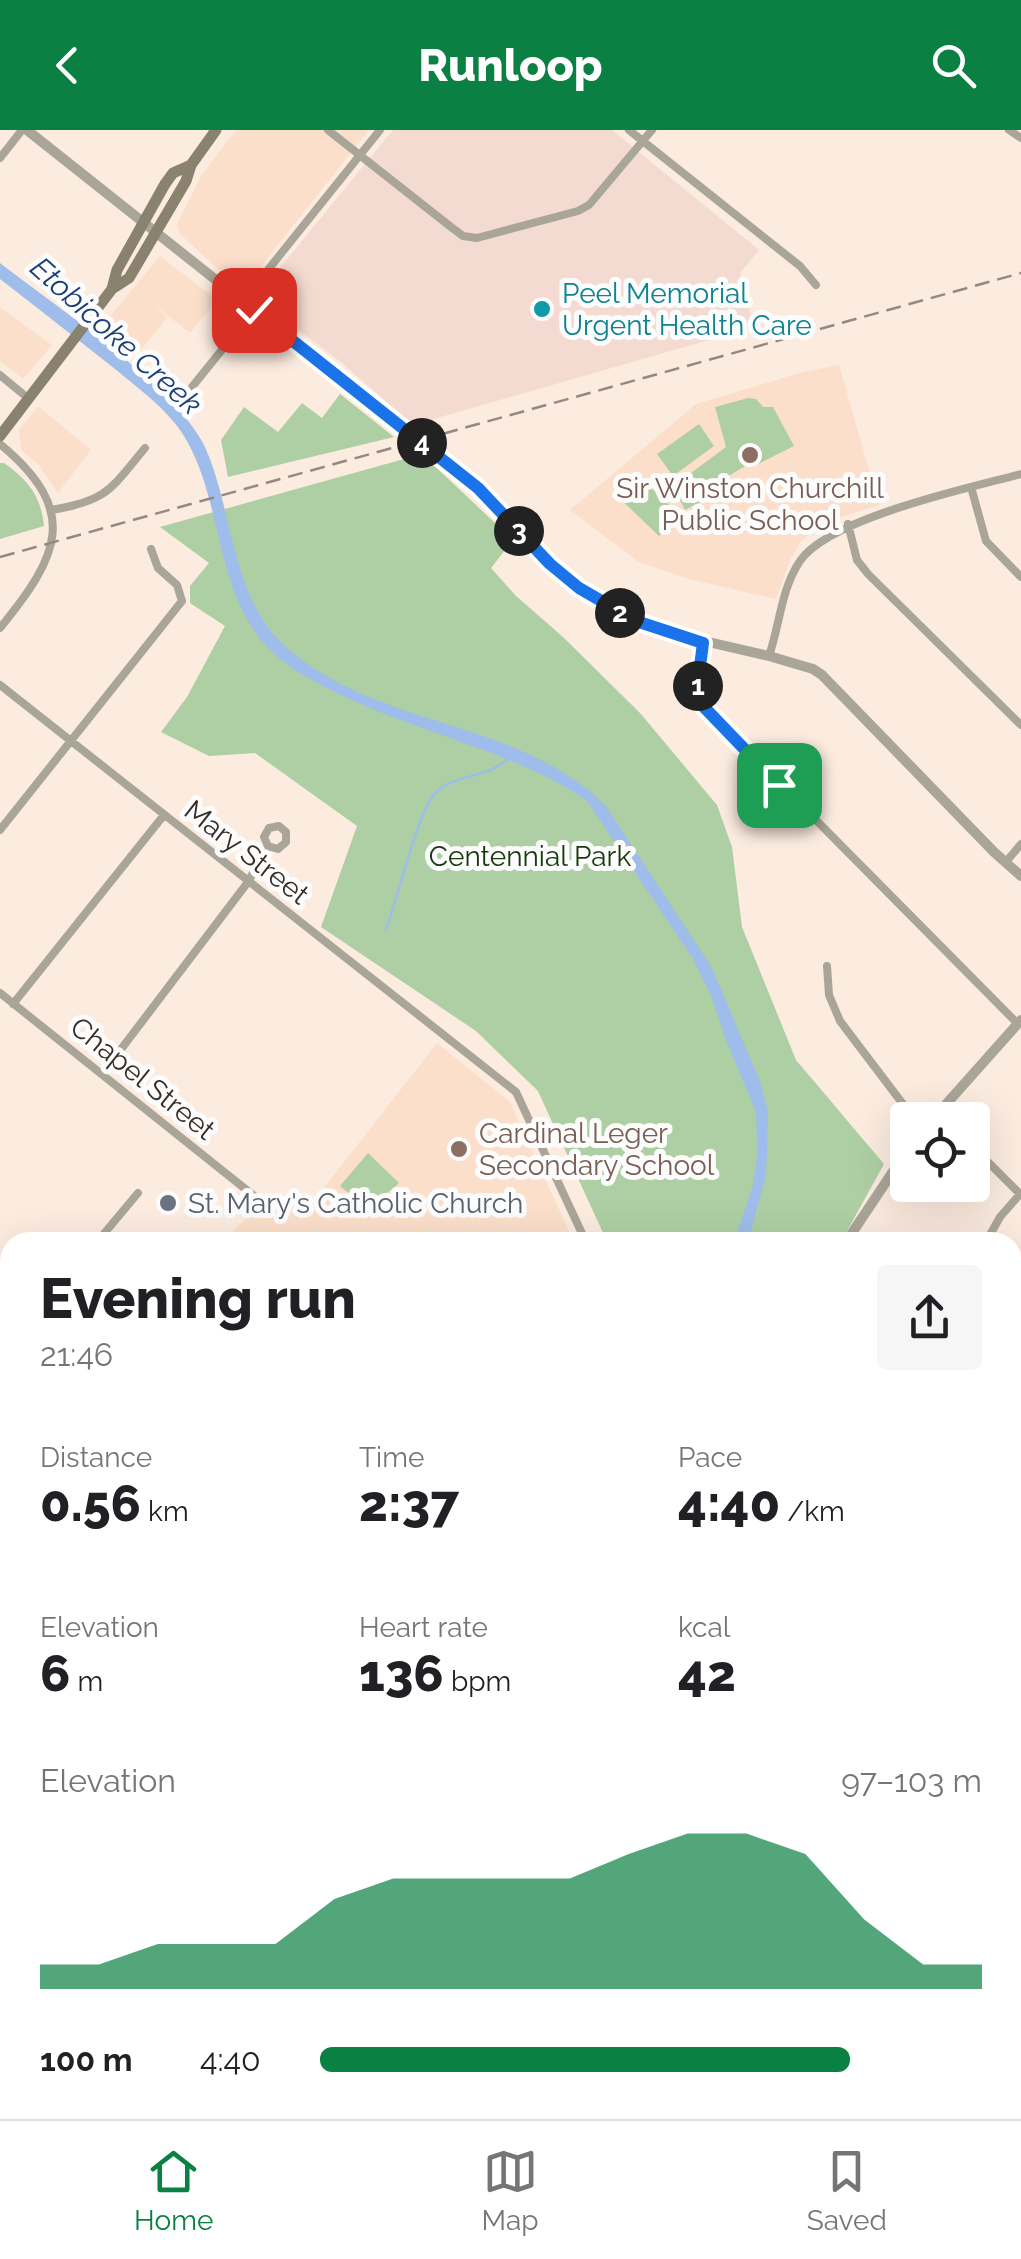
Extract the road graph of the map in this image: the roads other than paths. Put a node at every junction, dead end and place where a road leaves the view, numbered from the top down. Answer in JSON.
{"nodes":[{"id":1,"x":24,"y":130,"type":"edge"},
{"id":2,"x":216,"y":130,"type":"edge"},
{"id":3,"x":328,"y":130,"type":"edge"},
{"id":4,"x":380,"y":130,"type":"edge"},
{"id":5,"x":628,"y":130,"type":"edge"},
{"id":6,"x":652,"y":130,"type":"edge"},
{"id":7,"x":1009,"y":130,"type":"edge"},
{"id":8,"x":1021,"y":138,"type":"edge"},
{"id":9,"x":643,"y":142,"type":"junction"},
{"id":10,"x":360,"y":156,"type":"junction"},
{"id":11,"x":0,"y":158,"type":"edge"},
{"id":12,"x":190,"y":166,"type":"junction"},
{"id":13,"x":144,"y":222,"type":"junction"},
{"id":14,"x":156,"y":231,"type":"junction"},
{"id":15,"x":816,"y":286,"type":"dead end"},
{"id":16,"x":112,"y":289,"type":"junction"},
{"id":17,"x":242,"y":301,"type":"junction"},
{"id":18,"x":254,"y":310,"type":"junction"},
{"id":19,"x":0,"y":375,"type":"edge"},
{"id":20,"x":192,"y":387,"type":"dead end"},
{"id":21,"x":29,"y":399,"type":"junction"},
{"id":22,"x":0,"y":436,"type":"edge"},
{"id":23,"x":0,"y":444,"type":"edge"},
{"id":24,"x":144,"y":448,"type":"dead end"},
{"id":25,"x":1021,"y":474,"type":"edge"},
{"id":26,"x":971,"y":487,"type":"junction"},
{"id":27,"x":51,"y":510,"type":"junction"},
{"id":28,"x":848,"y":524,"type":"junction"},
{"id":29,"x":151,"y":549,"type":"dead end"},
{"id":30,"x":1021,"y":576,"type":"edge"},
{"id":31,"x":0,"y":628,"type":"edge"},
{"id":32,"x":703,"y":643,"type":"junction"},
{"id":33,"x":769,"y":656,"type":"junction"},
{"id":34,"x":0,"y":685,"type":"edge"},
{"id":35,"x":1021,"y":725,"type":"edge"},
{"id":36,"x":72,"y":741,"type":"junction"},
{"id":37,"x":164,"y":815,"type":"junction"},
{"id":38,"x":0,"y":830,"type":"edge"},
{"id":39,"x":1021,"y":844,"type":"edge"},
{"id":40,"x":268,"y":846,"type":"dead end"},
{"id":41,"x":1005,"y":863,"type":"junction"},
{"id":42,"x":1021,"y":876,"type":"edge"},
{"id":43,"x":248,"y":882,"type":"junction"},
{"id":44,"x":828,"y":966,"type":"dead end"},
{"id":45,"x":0,"y":993,"type":"edge"},
{"id":46,"x":14,"y":1004,"type":"junction"},
{"id":47,"x":1019,"y":1022,"type":"edge"},
{"id":48,"x":103,"y":1073,"type":"junction"},
{"id":49,"x":902,"y":1102,"type":"edge"},
{"id":50,"x":952,"y":1102,"type":"edge"},
{"id":51,"x":990,"y":1164,"type":"edge"},
{"id":52,"x":890,"y":1175,"type":"edge"},
{"id":53,"x":138,"y":1193,"type":"dead end"},
{"id":54,"x":1020,"y":1195,"type":"edge"},
{"id":55,"x":258,"y":1199,"type":"dead end"},
{"id":56,"x":105,"y":1232,"type":"edge"},
{"id":57,"x":581,"y":1232,"type":"edge"},
{"id":58,"x":853,"y":1232,"type":"edge"},
{"id":59,"x":992,"y":1232,"type":"edge"}],
"edges":[{"from":1,"to":11,"type":"street"},
{"from":1,"to":13,"type":"street"},
{"from":2,"to":12,"type":"main road"},
{"from":3,"to":10,"type":"street"},
{"from":4,"to":10,"type":"street"},
{"from":5,"to":9,"type":"street"},
{"from":6,"to":9,"type":"street"},
{"from":7,"to":8,"type":"street"},
{"from":9,"to":10,"type":"street"},
{"from":9,"to":15,"type":"street"},
{"from":10,"to":17,"type":"street"},
{"from":12,"to":13,"type":"main road"},
{"from":12,"to":14,"type":"main road"},
{"from":13,"to":14,"type":"street"},
{"from":13,"to":16,"type":"main road"},
{"from":14,"to":16,"type":"main road"},
{"from":14,"to":17,"type":"street"},
{"from":16,"to":21,"type":"main road"},
{"from":17,"to":18,"type":"street"},
{"from":18,"to":20,"type":"street"},
{"from":18,"to":32,"type":"street"},
{"from":19,"to":21,"type":"street"},
{"from":21,"to":22,"type":"main road"},
{"from":23,"to":27,"type":"street"},
{"from":24,"to":27,"type":"street"},
{"from":25,"to":26,"type":"street"},
{"from":26,"to":28,"type":"street"},
{"from":26,"to":30,"type":"street"},
{"from":27,"to":31,"type":"street"},
{"from":28,"to":33,"type":"street"},
{"from":28,"to":35,"type":"street"},
{"from":29,"to":36,"type":"street"},
{"from":32,"to":33,"type":"street"},
{"from":32,"to":47,"type":"street"},
{"from":33,"to":41,"type":"street"},
{"from":34,"to":36,"type":"street","name":"Mary Street"},
{"from":36,"to":37,"type":"street","name":"Mary Street"},
{"from":36,"to":38,"type":"street"},
{"from":37,"to":43,"type":"street","name":"Mary Street"},
{"from":37,"to":46,"type":"street"},
{"from":39,"to":41,"type":"street"},
{"from":40,"to":43,"type":"street"},
{"from":41,"to":42,"type":"street"},
{"from":43,"to":48,"type":"street"},
{"from":43,"to":57,"type":"street","name":"Mary Street"},
{"from":44,"to":49,"type":"street"},
{"from":45,"to":46,"type":"street","name":"Chapel Street"},
{"from":46,"to":48,"type":"street","name":"Chapel Street"},
{"from":47,"to":50,"type":"street"},
{"from":48,"to":55,"type":"street","name":"Chapel Street"},
{"from":51,"to":54,"type":"street"},
{"from":52,"to":58,"type":"street"},
{"from":53,"to":56,"type":"street"},
{"from":54,"to":59,"type":"street"}]}
